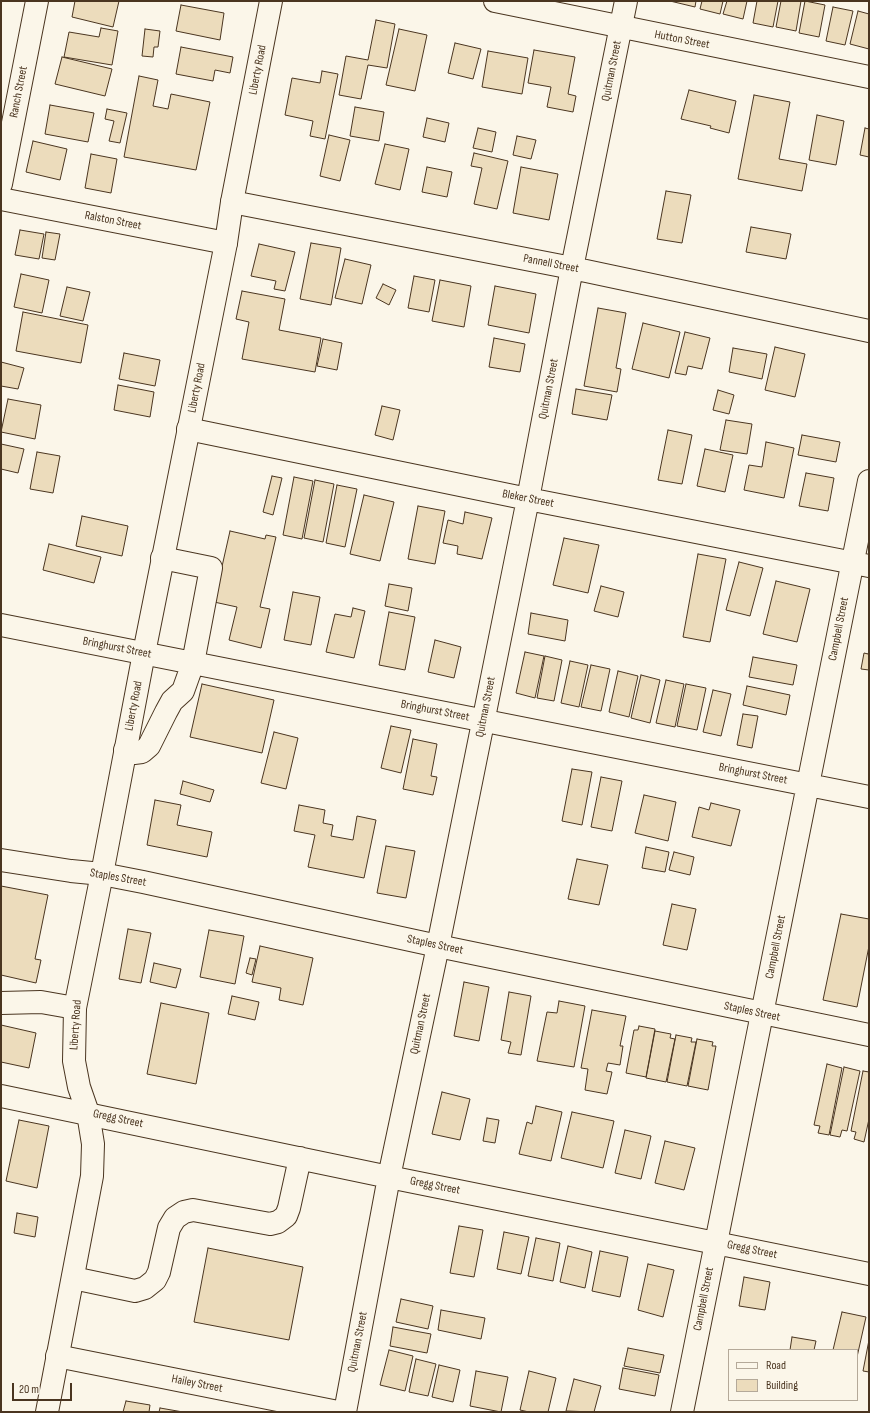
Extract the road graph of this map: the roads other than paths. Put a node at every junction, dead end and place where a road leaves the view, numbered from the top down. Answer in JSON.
{"nodes":[{"id":1,"x":37,"y":1,"type":"edge"},
{"id":2,"x":271,"y":1,"type":"edge"},
{"id":3,"x":495,"y":1,"type":"edge"},
{"id":4,"x":626,"y":1,"type":"edge"},
{"id":5,"x":621,"y":28,"type":"junction"},
{"id":6,"x":869,"y":77,"type":"edge"},
{"id":7,"x":1,"y":184,"type":"edge"},
{"id":8,"x":1,"y":199,"type":"edge"},
{"id":9,"x":232,"y":202,"type":"junction"},
{"id":10,"x":226,"y":243,"type":"junction"},
{"id":11,"x":572,"y":268,"type":"junction"},
{"id":12,"x":869,"y":331,"type":"edge"},
{"id":13,"x":188,"y":429,"type":"junction"},
{"id":14,"x":869,"y":481,"type":"edge"},
{"id":15,"x":528,"y":499,"type":"junction"},
{"id":16,"x":162,"y":558,"type":"junction"},
{"id":17,"x":861,"y":565,"type":"edge"},
{"id":18,"x":1,"y":624,"type":"edge"},
{"id":19,"x":144,"y":653,"type":"junction"},
{"id":20,"x":193,"y":663,"type":"junction"},
{"id":21,"x":483,"y":721,"type":"junction"},
{"id":22,"x":125,"y":750,"type":"junction"},
{"id":23,"x":808,"y":784,"type":"junction"},
{"id":24,"x":869,"y":797,"type":"edge"},
{"id":25,"x":1,"y":860,"type":"edge"},
{"id":26,"x":102,"y":874,"type":"junction"},
{"id":27,"x":438,"y":946,"type":"junction"},
{"id":28,"x":1,"y":1003,"type":"edge"},
{"id":29,"x":75,"y":1008,"type":"junction"},
{"id":30,"x":763,"y":1014,"type":"junction"},
{"id":31,"x":869,"y":1035,"type":"edge"},
{"id":32,"x":1,"y":1096,"type":"edge"},
{"id":33,"x":88,"y":1113,"type":"junction"},
{"id":34,"x":300,"y":1158,"type":"junction"},
{"id":35,"x":389,"y":1177,"type":"junction"},
{"id":36,"x":716,"y":1243,"type":"junction"},
{"id":37,"x":869,"y":1274,"type":"edge"},
{"id":38,"x":72,"y":1278,"type":"junction"},
{"id":39,"x":57,"y":1356,"type":"junction"},
{"id":40,"x":46,"y":1412,"type":"edge"},
{"id":41,"x":338,"y":1412,"type":"edge"},
{"id":42,"x":345,"y":1412,"type":"edge"},
{"id":43,"x":682,"y":1412,"type":"edge"}],
"edges":[{"from":1,"to":7,"type":"street","name":"Ranch Street"},
{"from":2,"to":9,"type":"street","name":"Liberty Road"},
{"from":3,"to":5,"type":"street","name":"Hutton Street"},
{"from":4,"to":5,"type":"street","name":"Quitman Street"},
{"from":5,"to":6,"type":"street","name":"Hutton Street"},
{"from":5,"to":11,"type":"street","name":"Quitman Street"},
{"from":8,"to":10,"type":"street","name":"Ralston Street"},
{"from":9,"to":10,"type":"street","name":"Liberty Road"},
{"from":9,"to":11,"type":"street","name":"Pannell Street"},
{"from":10,"to":13,"type":"street","name":"Liberty Road"},
{"from":11,"to":12,"type":"street","name":"Pannell Street"},
{"from":11,"to":15,"type":"street","name":"Quitman Street"},
{"from":13,"to":15,"type":"street","name":"Bleker Street"},
{"from":13,"to":16,"type":"street","name":"Liberty Road"},
{"from":14,"to":17,"type":"street","name":"Campbell Street"},
{"from":15,"to":17,"type":"street","name":"Bleker Street"},
{"from":15,"to":21,"type":"street","name":"Quitman Street"},
{"from":16,"to":19,"type":"street","name":"Liberty Road"},
{"from":16,"to":20,"type":"street"},
{"from":17,"to":23,"type":"street","name":"Campbell Street"},
{"from":18,"to":19,"type":"street","name":"Bringhurst Street"},
{"from":19,"to":20,"type":"street","name":"Bringhurst Street"},
{"from":19,"to":22,"type":"street","name":"Liberty Road"},
{"from":20,"to":21,"type":"street","name":"Bringhurst Street"},
{"from":20,"to":22,"type":"street"},
{"from":21,"to":23,"type":"street","name":"Bringhurst Street"},
{"from":21,"to":27,"type":"street","name":"Quitman Street"},
{"from":22,"to":26,"type":"street","name":"Liberty Road"},
{"from":23,"to":24,"type":"street","name":"Bringhurst Street"},
{"from":23,"to":30,"type":"street","name":"Campbell Street"},
{"from":25,"to":26,"type":"street","name":"Staples Street"},
{"from":26,"to":27,"type":"street","name":"Staples Street"},
{"from":26,"to":29,"type":"street","name":"Liberty Road"},
{"from":27,"to":30,"type":"street","name":"Staples Street"},
{"from":27,"to":35,"type":"street","name":"Quitman Street"},
{"from":28,"to":29,"type":"street"},
{"from":29,"to":33,"type":"street","name":"Liberty Road"},
{"from":30,"to":31,"type":"street","name":"Staples Street"},
{"from":30,"to":36,"type":"street","name":"Campbell Street"},
{"from":32,"to":33,"type":"street","name":"Gregg Street"},
{"from":33,"to":34,"type":"street","name":"Gregg Street"},
{"from":33,"to":38,"type":"street","name":"Liberty Road"},
{"from":34,"to":35,"type":"street","name":"Gregg Street"},
{"from":34,"to":38,"type":"street"},
{"from":35,"to":36,"type":"street","name":"Gregg Street"},
{"from":35,"to":42,"type":"street","name":"Quitman Street"},
{"from":36,"to":37,"type":"street","name":"Gregg Street"},
{"from":36,"to":43,"type":"street","name":"Campbell Street"},
{"from":38,"to":39,"type":"street","name":"Liberty Road"},
{"from":39,"to":40,"type":"street","name":"Liberty Road"},
{"from":39,"to":41,"type":"street","name":"Hailey Street"}]}
